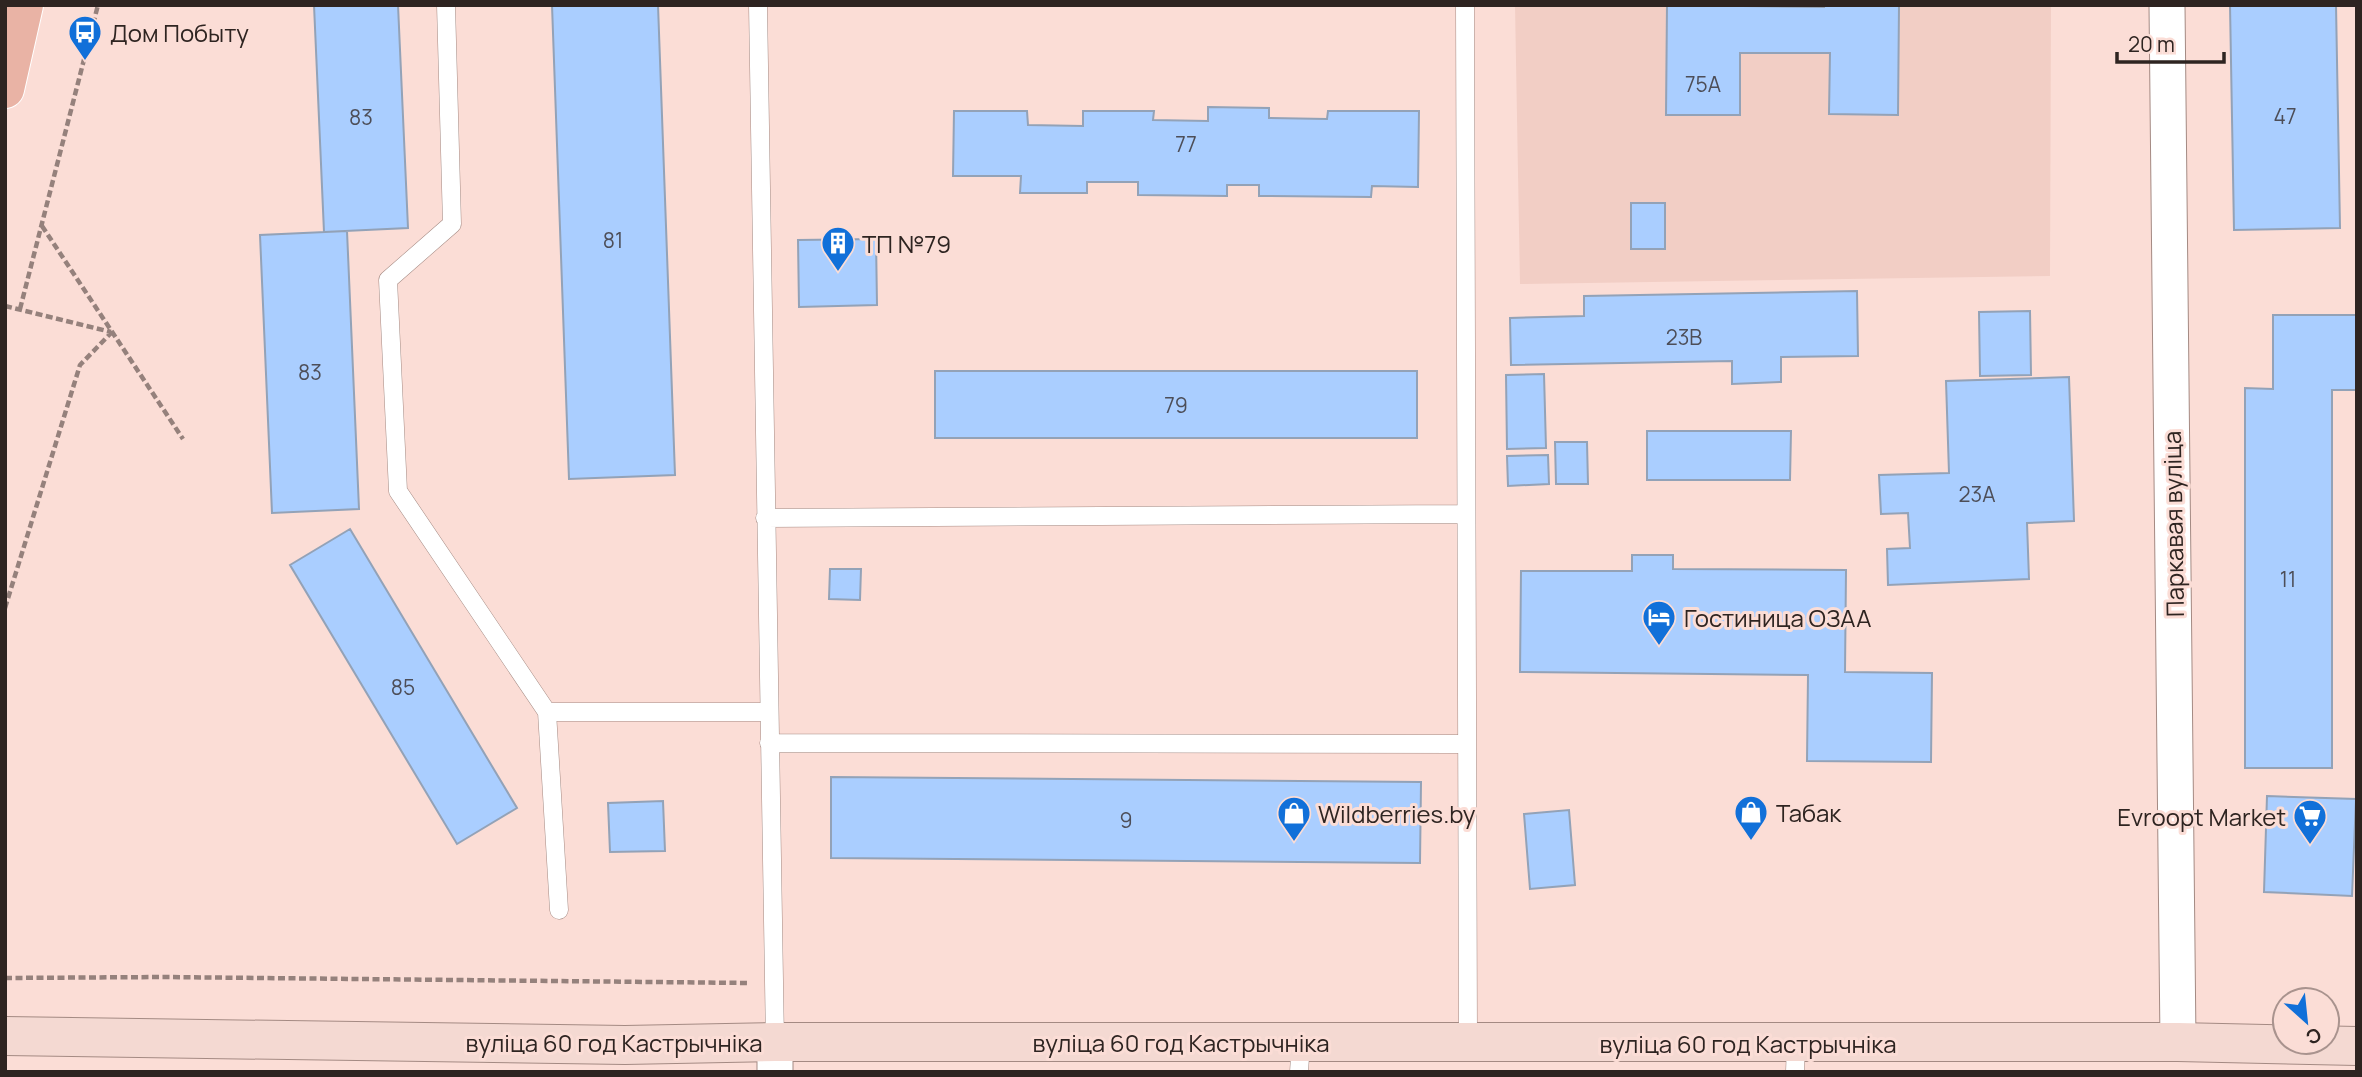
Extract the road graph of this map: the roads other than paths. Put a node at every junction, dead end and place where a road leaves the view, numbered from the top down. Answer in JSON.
{"nodes":[{"id":1,"x":24,"y":5,"type":"edge"},
{"id":2,"x":446,"y":5,"type":"edge"},
{"id":3,"x":758,"y":5,"type":"edge"},
{"id":4,"x":1465,"y":5,"type":"edge"},
{"id":5,"x":2167,"y":5,"type":"edge"},
{"id":6,"x":5,"y":89,"type":"edge"},
{"id":7,"x":1466,"y":514,"type":"junction"},
{"id":8,"x":765,"y":518,"type":"junction"},
{"id":9,"x":547,"y":712,"type":"junction"},
{"id":10,"x":769,"y":712,"type":"junction"},
{"id":11,"x":769,"y":743,"type":"junction"},
{"id":12,"x":1467,"y":744,"type":"junction"},
{"id":13,"x":559,"y":910,"type":"dead end"},
{"id":14,"x":5,"y":1036,"type":"edge"},
{"id":15,"x":2178,"y":1042,"type":"junction"},
{"id":16,"x":1468,"y":1043,"type":"junction"},
{"id":17,"x":2357,"y":1046,"type":"edge"},
{"id":18,"x":775,"y":1057,"type":"edge"},
{"id":19,"x":1300,"y":1057,"type":"edge"},
{"id":20,"x":1795,"y":1057,"type":"edge"}],
"edges":[{"from":1,"to":6,"type":"main road"},
{"from":2,"to":9,"type":"lane"},
{"from":3,"to":8,"type":"lane"},
{"from":4,"to":7,"type":"lane"},
{"from":5,"to":15,"type":"street","name":"Паркавая вуліца"},
{"from":7,"to":8,"type":"lane"},
{"from":7,"to":12,"type":"lane"},
{"from":8,"to":10,"type":"lane"},
{"from":9,"to":10,"type":"lane"},
{"from":9,"to":13,"type":"lane"},
{"from":10,"to":11,"type":"lane"},
{"from":11,"to":12,"type":"lane"},
{"from":11,"to":18,"type":"lane"},
{"from":12,"to":16,"type":"lane"},
{"from":14,"to":18,"type":"street","name":"вуліца 60 год Кастрычніка"},
{"from":15,"to":17,"type":"street","name":"вуліца 60 год Кастрычніка"},
{"from":15,"to":20,"type":"street","name":"вуліца 60 год Кастрычніка"},
{"from":16,"to":19,"type":"street","name":"вуліца 60 год Кастрычніка"},
{"from":16,"to":20,"type":"street","name":"вуліца 60 год Кастрычніка"},
{"from":18,"to":19,"type":"street","name":"вуліца 60 год Кастрычніка"}]}
